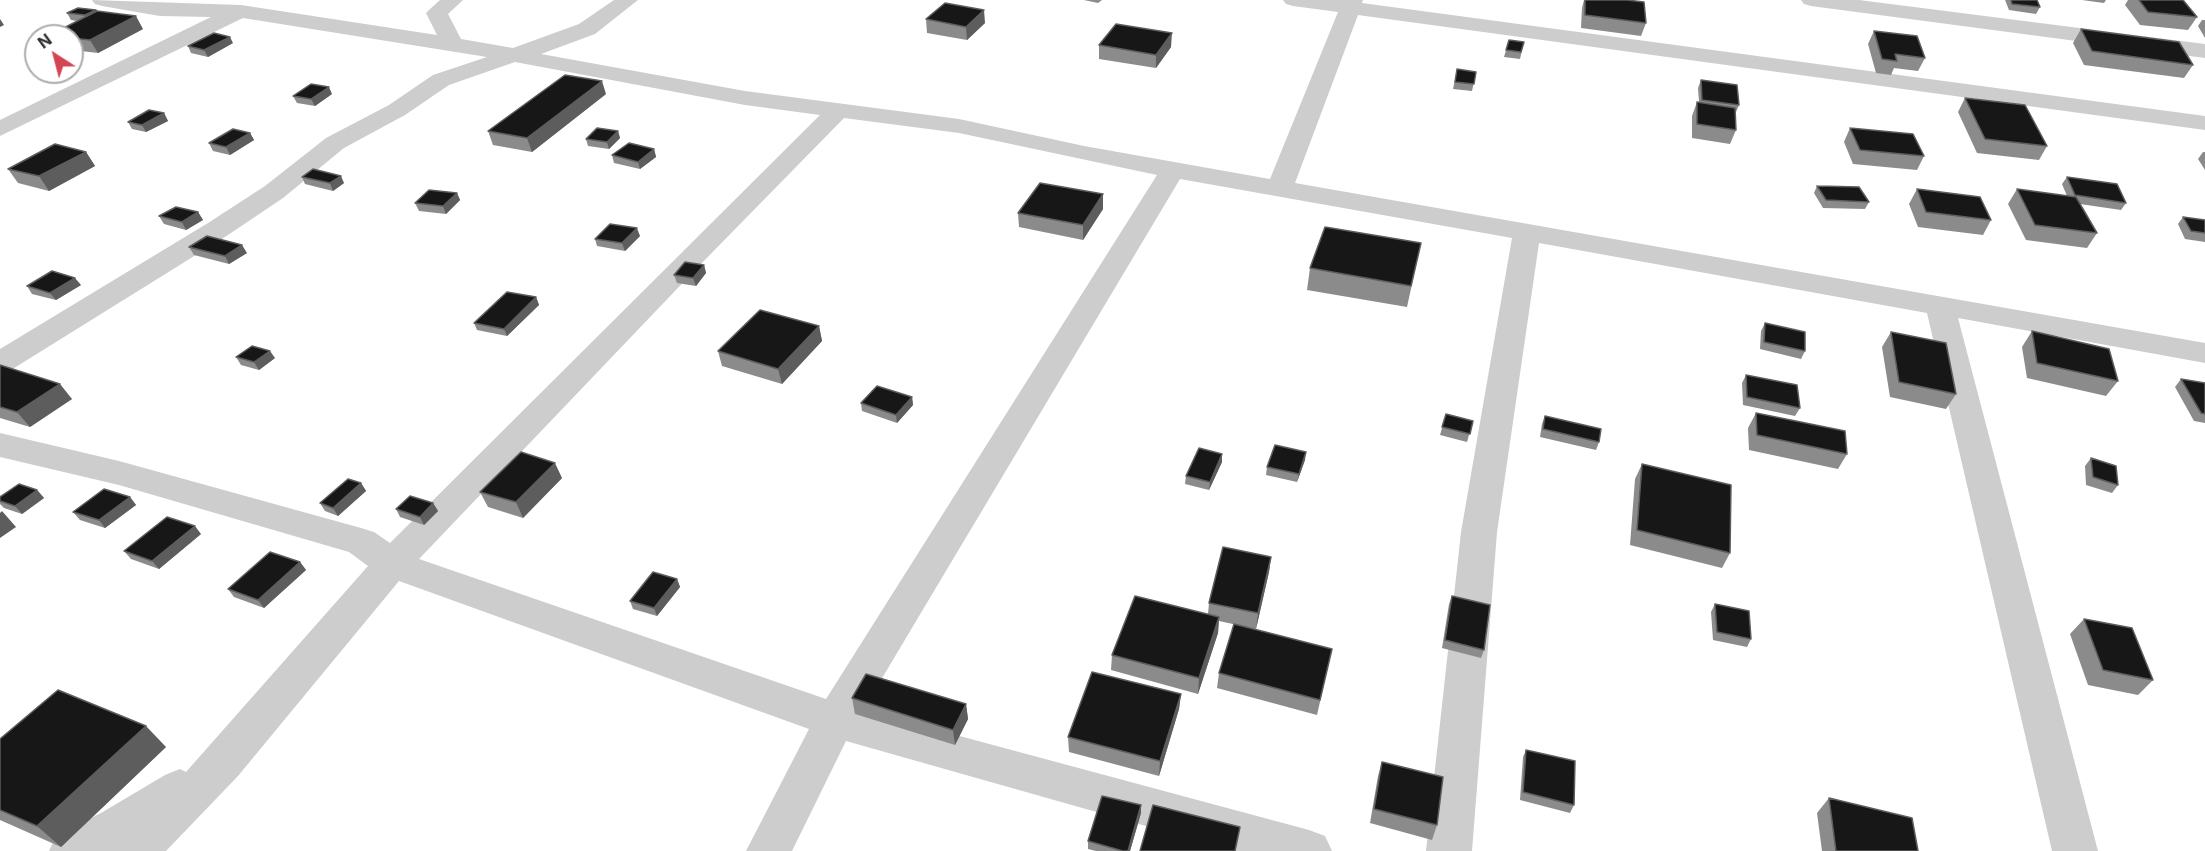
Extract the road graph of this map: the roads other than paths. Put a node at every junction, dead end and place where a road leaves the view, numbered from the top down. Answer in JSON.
{"nodes":[{"id":1,"x":102,"y":0,"type":"edge"},
{"id":2,"x":453,"y":0,"type":"edge"},
{"id":3,"x":628,"y":0,"type":"edge"},
{"id":4,"x":1293,"y":0,"type":"edge"},
{"id":5,"x":1811,"y":0,"type":"edge"},
{"id":6,"x":1351,"y":4,"type":"edge"},
{"id":7,"x":241,"y":10,"type":"junction"},
{"id":8,"x":453,"y":44,"type":"junction"},
{"id":9,"x":2205,"y":51,"type":"edge"},
{"id":10,"x":512,"y":55,"type":"junction"},
{"id":11,"x":839,"y":110,"type":"junction"},
{"id":12,"x":2205,"y":123,"type":"edge"},
{"id":13,"x":0,"y":129,"type":"edge"},
{"id":14,"x":1173,"y":169,"type":"junction"},
{"id":15,"x":1280,"y":188,"type":"junction"},
{"id":16,"x":1526,"y":235,"type":"junction"},
{"id":17,"x":1940,"y":307,"type":"junction"},
{"id":18,"x":2205,"y":353,"type":"edge"},
{"id":19,"x":0,"y":363,"type":"edge"},
{"id":20,"x":0,"y":445,"type":"edge"},
{"id":21,"x":392,"y":564,"type":"junction"},
{"id":22,"x":835,"y":720,"type":"junction"},
{"id":23,"x":223,"y":763,"type":"junction"},
{"id":24,"x":72,"y":851,"type":"edge"},
{"id":25,"x":136,"y":851,"type":"edge"},
{"id":26,"x":769,"y":851,"type":"edge"},
{"id":27,"x":1309,"y":851,"type":"edge"},
{"id":28,"x":1449,"y":851,"type":"edge"},
{"id":29,"x":2075,"y":851,"type":"edge"}],
"edges":[{"from":1,"to":7,"type":"street"},
{"from":2,"to":8,"type":"street"},
{"from":3,"to":10,"type":"street"},
{"from":4,"to":6,"type":"street"},
{"from":5,"to":9,"type":"street"},
{"from":6,"to":12,"type":"street"},
{"from":6,"to":15,"type":"street"},
{"from":7,"to":8,"type":"street"},
{"from":7,"to":13,"type":"street"},
{"from":8,"to":10,"type":"street"},
{"from":10,"to":11,"type":"street"},
{"from":10,"to":19,"type":"street"},
{"from":11,"to":14,"type":"street"},
{"from":11,"to":21,"type":"street"},
{"from":14,"to":15,"type":"street"},
{"from":14,"to":22,"type":"street"},
{"from":15,"to":16,"type":"street"},
{"from":16,"to":17,"type":"street"},
{"from":16,"to":28,"type":"street"},
{"from":17,"to":18,"type":"street"},
{"from":17,"to":29,"type":"street"},
{"from":20,"to":21,"type":"street"},
{"from":21,"to":22,"type":"street"},
{"from":21,"to":23,"type":"street"},
{"from":22,"to":26,"type":"street"},
{"from":22,"to":27,"type":"street"},
{"from":23,"to":24,"type":"street"},
{"from":23,"to":25,"type":"street"}]}
